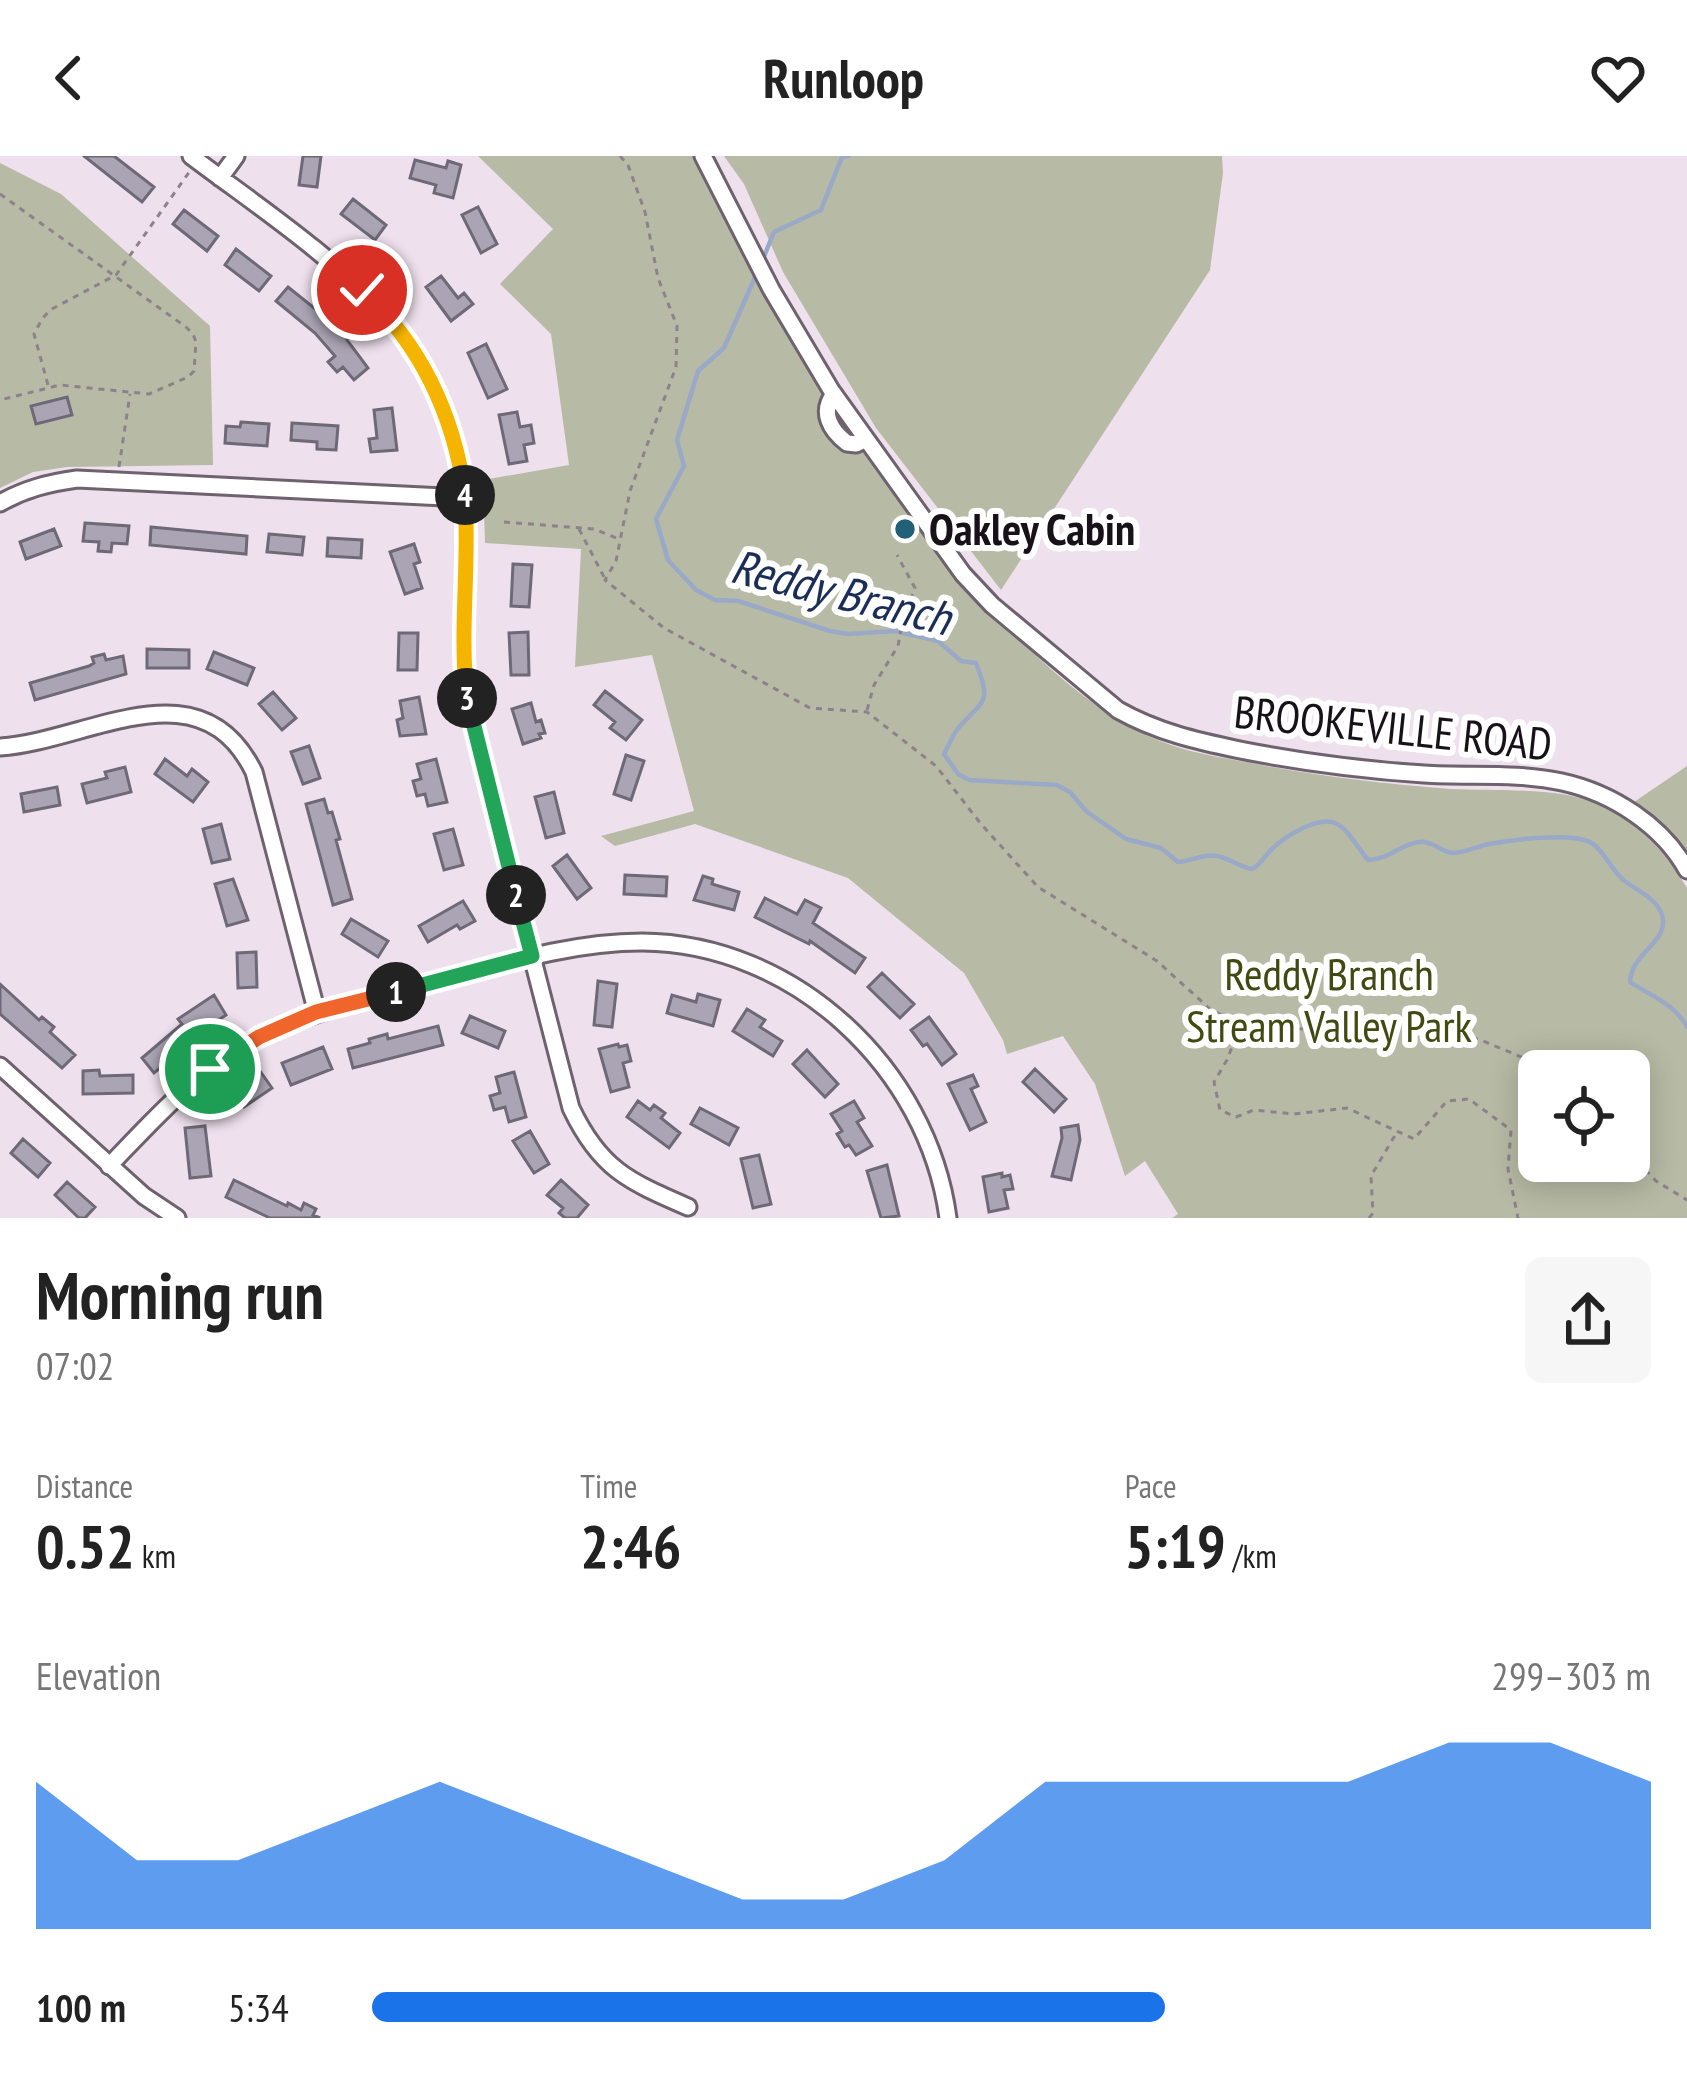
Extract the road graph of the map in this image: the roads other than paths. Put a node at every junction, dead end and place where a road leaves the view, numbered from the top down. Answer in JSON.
{"nodes":[{"id":1,"x":236,"y":156,"type":"edge"},
{"id":2,"x":703,"y":156,"type":"edge"},
{"id":3,"x":194,"y":159,"type":"edge"},
{"id":4,"x":220,"y":178,"type":"junction"},
{"id":5,"x":465,"y":499,"type":"junction"},
{"id":6,"x":0,"y":502,"type":"edge"},
{"id":7,"x":0,"y":747,"type":"edge"},
{"id":8,"x":1687,"y":870,"type":"edge"},
{"id":9,"x":532,"y":956,"type":"junction"},
{"id":10,"x":316,"y":1012,"type":"junction"},
{"id":11,"x":0,"y":1066,"type":"edge"},
{"id":12,"x":110,"y":1166,"type":"junction"},
{"id":13,"x":688,"y":1207,"type":"dead end"},
{"id":14,"x":176,"y":1218,"type":"edge"},
{"id":15,"x":948,"y":1218,"type":"edge"}],
"edges":[{"from":1,"to":4,"type":"street"},
{"from":2,"to":8,"type":"street","name":"BROOKEVILLE ROAD"},
{"from":3,"to":4,"type":"street"},
{"from":4,"to":5,"type":"street"},
{"from":5,"to":6,"type":"street"},
{"from":5,"to":9,"type":"street"},
{"from":7,"to":10,"type":"street"},
{"from":9,"to":10,"type":"street"},
{"from":9,"to":13,"type":"street"},
{"from":9,"to":15,"type":"street"},
{"from":10,"to":12,"type":"street"},
{"from":11,"to":12,"type":"street"},
{"from":12,"to":14,"type":"street"}]}
